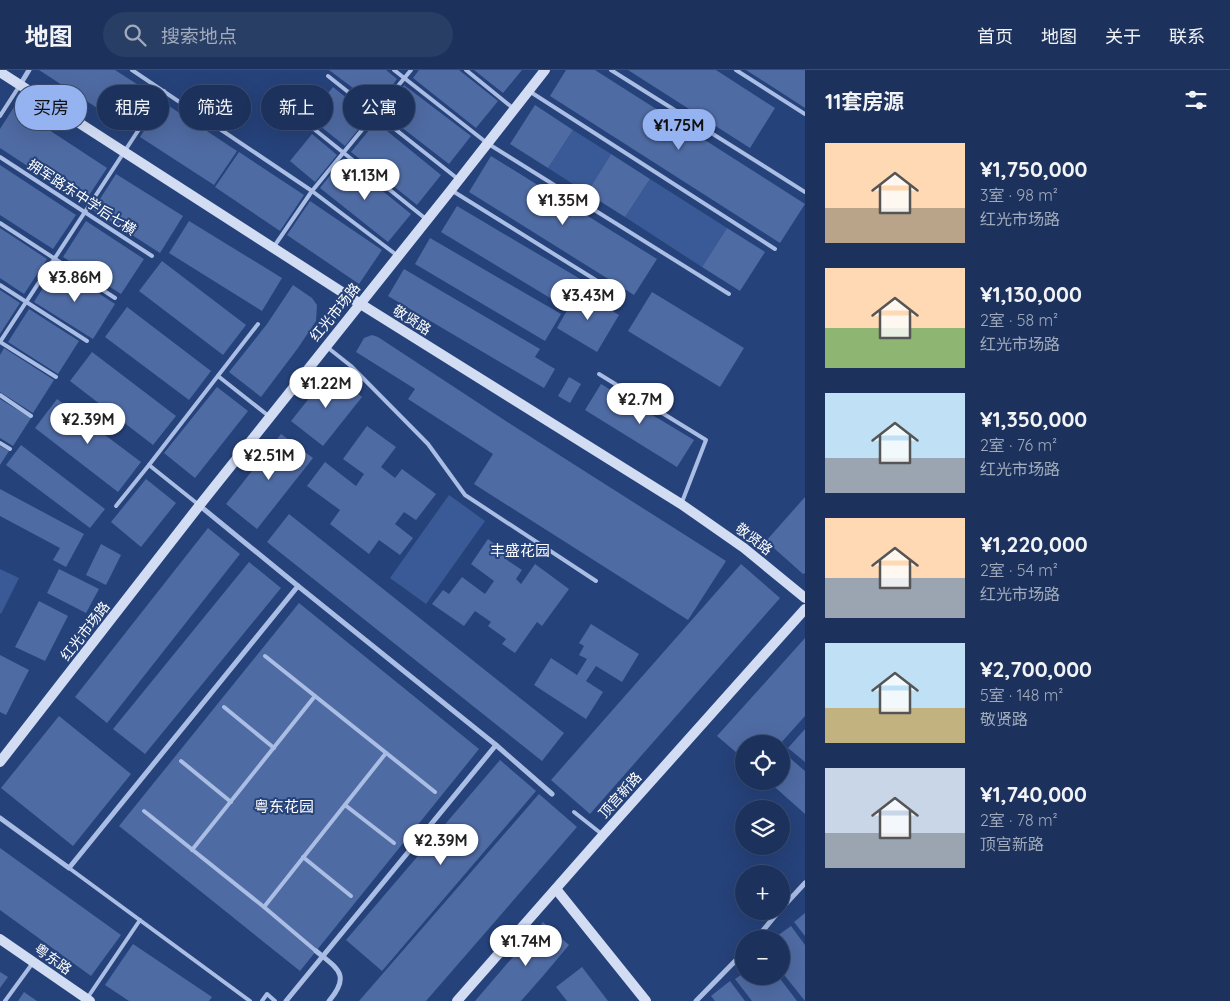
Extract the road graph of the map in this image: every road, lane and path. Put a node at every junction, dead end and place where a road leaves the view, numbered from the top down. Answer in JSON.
{"nodes":[{"id":1,"x":29,"y":70,"type":"edge"},
{"id":2,"x":132,"y":70,"type":"edge"},
{"id":3,"x":394,"y":70,"type":"edge"},
{"id":4,"x":411,"y":70,"type":"edge"},
{"id":5,"x":466,"y":70,"type":"edge"},
{"id":6,"x":611,"y":70,"type":"edge"},
{"id":7,"x":736,"y":70,"type":"edge"},
{"id":8,"x":542,"y":71,"type":"edge"},
{"id":9,"x":0,"y":72,"type":"edge"},
{"id":10,"x":328,"y":76,"type":"dead end"},
{"id":11,"x":405,"y":78,"type":"junction"},
{"id":12,"x":20,"y":85,"type":"joint"},
{"id":13,"x":155,"y":85,"type":"edge"},
{"id":14,"x":400,"y":85,"type":"edge"},
{"id":15,"x":343,"y":88,"type":"edge"},
{"id":16,"x":529,"y":91,"type":"junction"},
{"id":17,"x":15,"y":93,"type":"edge"},
{"id":18,"x":169,"y":94,"type":"edge"},
{"id":19,"x":514,"y":109,"type":"junction"},
{"id":20,"x":805,"y":114,"type":"edge"},
{"id":21,"x":0,"y":116,"type":"edge"},
{"id":22,"x":87,"y":129,"type":"edge"},
{"id":23,"x":138,"y":130,"type":"edge"},
{"id":24,"x":315,"y":130,"type":"edge"},
{"id":25,"x":364,"y":130,"type":"edge"},
{"id":26,"x":395,"y":130,"type":"edge"},
{"id":27,"x":487,"y":143,"type":"junction"},
{"id":28,"x":123,"y":152,"type":"junction"},
{"id":29,"x":344,"y":154,"type":"junction"},
{"id":30,"x":0,"y":157,"type":"edge"},
{"id":31,"x":459,"y":180,"type":"junction"},
{"id":32,"x":451,"y":190,"type":"junction"},
{"id":33,"x":312,"y":191,"type":"junction"},
{"id":34,"x":805,"y":192,"type":"edge"},
{"id":35,"x":84,"y":213,"type":"junction"},
{"id":36,"x":428,"y":220,"type":"junction"},
{"id":37,"x":0,"y":223,"type":"edge"},
{"id":38,"x":273,"y":248,"type":"junction"},
{"id":39,"x":775,"y":249,"type":"dead end"},
{"id":40,"x":152,"y":256,"type":"dead end"},
{"id":41,"x":399,"y":256,"type":"junction"},
{"id":42,"x":54,"y":259,"type":"junction"},
{"id":43,"x":0,"y":285,"type":"edge"},
{"id":44,"x":615,"y":292,"type":"dead end"},
{"id":45,"x":729,"y":294,"type":"dead end"},
{"id":46,"x":115,"y":298,"type":"dead end"},
{"id":47,"x":26,"y":302,"type":"junction"},
{"id":48,"x":359,"y":304,"type":"junction"},
{"id":49,"x":258,"y":324,"type":"dead end"},
{"id":50,"x":87,"y":341,"type":"dead end"},
{"id":51,"x":0,"y":342,"type":"edge"},
{"id":52,"x":326,"y":346,"type":"junction"},
{"id":53,"x":599,"y":374,"type":"dead end"},
{"id":54,"x":218,"y":376,"type":"junction"},
{"id":55,"x":56,"y":377,"type":"dead end"},
{"id":56,"x":0,"y":396,"type":"edge"},
{"id":57,"x":31,"y":416,"type":"dead end"},
{"id":58,"x":270,"y":417,"type":"junction"},
{"id":59,"x":0,"y":443,"type":"edge"},
{"id":60,"x":10,"y":449,"type":"dead end"},
{"id":61,"x":149,"y":465,"type":"junction"},
{"id":62,"x":681,"y":504,"type":"junction"},
{"id":63,"x":116,"y":506,"type":"dead end"},
{"id":64,"x":199,"y":506,"type":"junction"},
{"id":65,"x":596,"y":581,"type":"dead end"},
{"id":66,"x":298,"y":586,"type":"junction"},
{"id":67,"x":805,"y":598,"type":"edge"},
{"id":68,"x":805,"y":609,"type":"edge"},
{"id":69,"x":265,"y":656,"type":"dead end"},
{"id":70,"x":315,"y":696,"type":"junction"},
{"id":71,"x":224,"y":707,"type":"dead end"},
{"id":72,"x":496,"y":745,"type":"junction"},
{"id":73,"x":274,"y":748,"type":"junction"},
{"id":74,"x":386,"y":753,"type":"junction"},
{"id":75,"x":180,"y":761,"type":"dead end"},
{"id":76,"x":0,"y":762,"type":"edge"},
{"id":77,"x":435,"y":792,"type":"dead end"},
{"id":78,"x":552,"y":794,"type":"dead end"},
{"id":79,"x":230,"y":802,"type":"junction"},
{"id":80,"x":345,"y":805,"type":"junction"},
{"id":81,"x":144,"y":811,"type":"dead end"},
{"id":82,"x":574,"y":812,"type":"dead end"},
{"id":83,"x":0,"y":818,"type":"edge"},
{"id":84,"x":603,"y":835,"type":"junction"},
{"id":85,"x":394,"y":843,"type":"dead end"},
{"id":86,"x":192,"y":850,"type":"junction"},
{"id":87,"x":303,"y":856,"type":"junction"},
{"id":88,"x":69,"y":868,"type":"junction"},
{"id":89,"x":805,"y":883,"type":"edge"},
{"id":90,"x":556,"y":889,"type":"junction"},
{"id":91,"x":351,"y":896,"type":"dead end"},
{"id":92,"x":790,"y":899,"type":"edge"},
{"id":93,"x":264,"y":907,"type":"junction"},
{"id":94,"x":140,"y":920,"type":"junction"},
{"id":95,"x":772,"y":920,"type":"edge"},
{"id":96,"x":763,"y":930,"type":"edge"},
{"id":97,"x":0,"y":939,"type":"edge"},
{"id":98,"x":316,"y":951,"type":"joint"},
{"id":99,"x":735,"y":961,"type":"edge"},
{"id":100,"x":34,"y":962,"type":"junction"},
{"id":101,"x":88,"y":1000,"type":"edge"},
{"id":102,"x":6,"y":1001,"type":"edge"},
{"id":103,"x":250,"y":1001,"type":"edge"},
{"id":104,"x":262,"y":1001,"type":"edge"},
{"id":105,"x":275,"y":1001,"type":"edge"},
{"id":106,"x":286,"y":1001,"type":"edge"},
{"id":107,"x":329,"y":1001,"type":"edge"},
{"id":108,"x":457,"y":1001,"type":"edge"},
{"id":109,"x":646,"y":1001,"type":"edge"},
{"id":110,"x":696,"y":1001,"type":"edge"}],
"edges":[{"from":1,"to":12,"type":"street"},
{"from":2,"to":13,"type":"lane"},
{"from":3,"to":11,"type":"lane"},
{"from":4,"to":11,"type":"lane"},
{"from":5,"to":19,"type":"lane"},
{"from":6,"to":34,"type":"lane"},
{"from":7,"to":20,"type":"lane"},
{"from":8,"to":16,"type":"street","name":"红光市场路"},
{"from":9,"to":12,"type":"street","name":"敬贤路"},
{"from":10,"to":15,"type":"lane"},
{"from":11,"to":14,"type":"lane"},
{"from":11,"to":27,"type":"lane"},
{"from":16,"to":19,"type":"street","name":"红光市场路"},
{"from":16,"to":39,"type":"lane"},
{"from":17,"to":21,"type":"lane"},
{"from":18,"to":33,"type":"lane"},
{"from":19,"to":27,"type":"street","name":"红光市场路"},
{"from":22,"to":28,"type":"street","name":"敬贤路"},
{"from":23,"to":28,"type":"lane"},
{"from":24,"to":29,"type":"lane"},
{"from":25,"to":29,"type":"lane"},
{"from":26,"to":31,"type":"lane"},
{"from":27,"to":31,"type":"street","name":"红光市场路"},
{"from":27,"to":45,"type":"lane"},
{"from":28,"to":35,"type":"lane"},
{"from":28,"to":38,"type":"street","name":"敬贤路"},
{"from":29,"to":33,"type":"lane"},
{"from":29,"to":36,"type":"lane"},
{"from":30,"to":35,"type":"lane","name":"拥军路东中学后七横"},
{"from":31,"to":32,"type":"street","name":"红光市场路"},
{"from":32,"to":36,"type":"street","name":"红光市场路"},
{"from":32,"to":44,"type":"lane"},
{"from":33,"to":38,"type":"lane"},
{"from":33,"to":41,"type":"lane"},
{"from":35,"to":40,"type":"lane","name":"拥军路东中学后七横"},
{"from":35,"to":42,"type":"lane"},
{"from":36,"to":41,"type":"street","name":"红光市场路"},
{"from":37,"to":42,"type":"lane"},
{"from":38,"to":48,"type":"street","name":"敬贤路"},
{"from":41,"to":48,"type":"street","name":"红光市场路"},
{"from":42,"to":46,"type":"lane"},
{"from":42,"to":47,"type":"lane"},
{"from":43,"to":47,"type":"lane"},
{"from":47,"to":50,"type":"lane"},
{"from":47,"to":51,"type":"lane"},
{"from":48,"to":52,"type":"street","name":"红光市场路"},
{"from":48,"to":62,"type":"street","name":"敬贤路"},
{"from":49,"to":54,"type":"lane"},
{"from":51,"to":55,"type":"lane"},
{"from":52,"to":58,"type":"street","name":"红光市场路"},
{"from":52,"to":65,"type":"lane"},
{"from":53,"to":62,"type":"lane"},
{"from":54,"to":58,"type":"lane"},
{"from":54,"to":61,"type":"lane"},
{"from":56,"to":57,"type":"lane"},
{"from":58,"to":64,"type":"street","name":"红光市场路"},
{"from":59,"to":60,"type":"lane"},
{"from":61,"to":63,"type":"lane"},
{"from":61,"to":64,"type":"lane"},
{"from":62,"to":67,"type":"street","name":"敬贤路"},
{"from":64,"to":66,"type":"street"},
{"from":64,"to":76,"type":"street","name":"红光市场路"},
{"from":66,"to":72,"type":"street"},
{"from":66,"to":88,"type":"street"},
{"from":68,"to":84,"type":"street","name":"顶宫新路"},
{"from":69,"to":70,"type":"lane"},
{"from":70,"to":73,"type":"lane"},
{"from":70,"to":74,"type":"lane"},
{"from":71,"to":73,"type":"lane"},
{"from":72,"to":78,"type":"street"},
{"from":72,"to":106,"type":"street"},
{"from":73,"to":79,"type":"lane"},
{"from":74,"to":77,"type":"lane"},
{"from":74,"to":80,"type":"lane"},
{"from":75,"to":79,"type":"lane"},
{"from":79,"to":86,"type":"lane"},
{"from":80,"to":85,"type":"lane"},
{"from":80,"to":87,"type":"lane"},
{"from":81,"to":86,"type":"lane"},
{"from":82,"to":84,"type":"lane"},
{"from":83,"to":88,"type":"street"},
{"from":84,"to":90,"type":"street","name":"顶宫新路"},
{"from":86,"to":93,"type":"lane"},
{"from":87,"to":91,"type":"lane"},
{"from":87,"to":93,"type":"lane"},
{"from":88,"to":94,"type":"lane"},
{"from":89,"to":92,"type":"street"},
{"from":90,"to":108,"type":"street","name":"顶宫新路"},
{"from":90,"to":109,"type":"street"},
{"from":93,"to":98,"type":"lane"},
{"from":94,"to":101,"type":"lane"},
{"from":94,"to":103,"type":"lane"},
{"from":95,"to":96,"type":"street"},
{"from":97,"to":100,"type":"street","name":"粤东路"},
{"from":98,"to":107,"type":"street","bridge":true},
{"from":99,"to":110,"type":"street"},
{"from":100,"to":101,"type":"street","name":"粤东路"},
{"from":100,"to":102,"type":"lane"},
{"from":104,"to":105,"type":"lane"}]}
